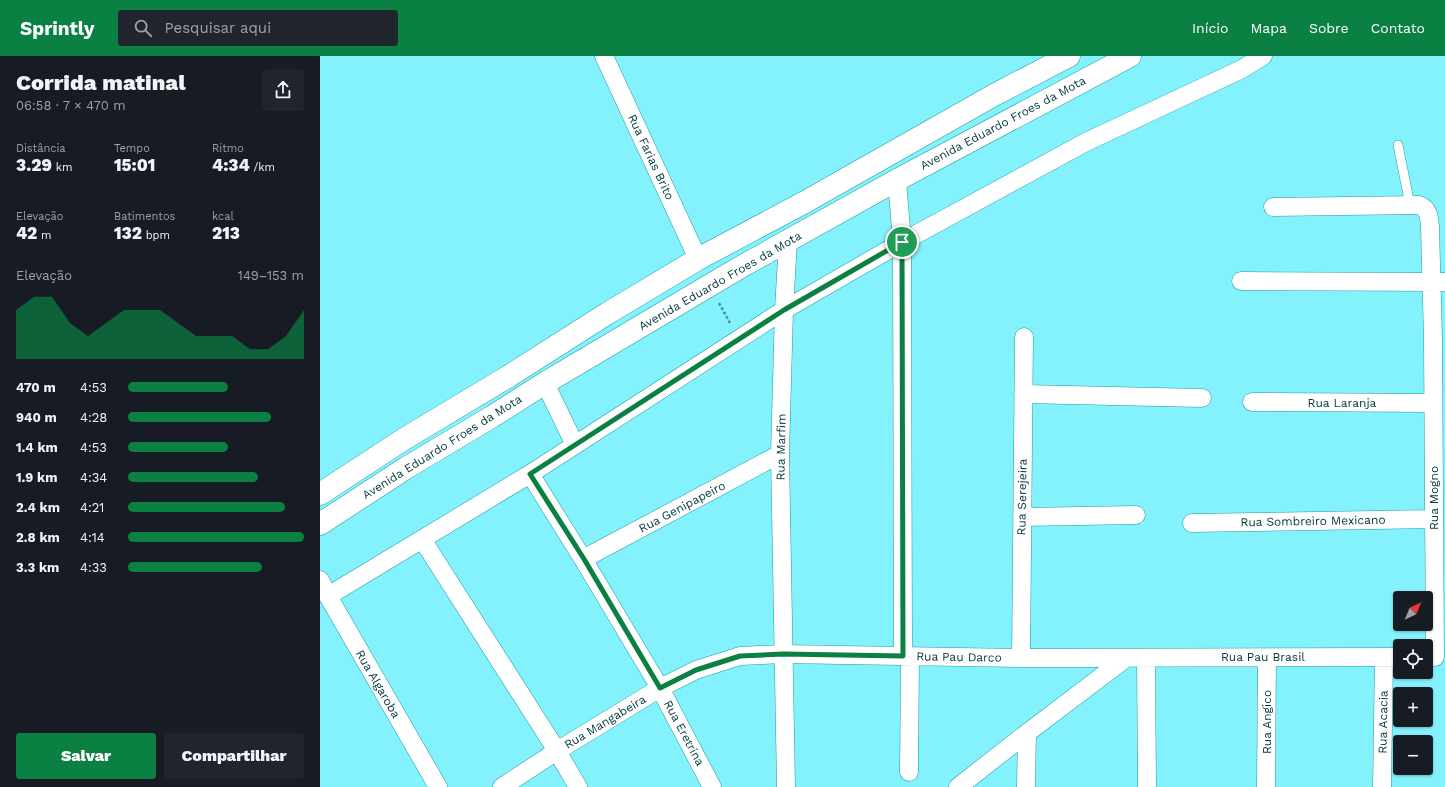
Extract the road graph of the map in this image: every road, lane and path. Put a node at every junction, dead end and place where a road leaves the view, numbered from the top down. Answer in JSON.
{"nodes":[{"id":1,"x":604,"y":56,"type":"edge"},
{"id":2,"x":1070,"y":56,"type":"edge"},
{"id":3,"x":1130,"y":56,"type":"edge"},
{"id":4,"x":1263,"y":56,"type":"edge"},
{"id":5,"x":1398,"y":145,"type":"dead end"},
{"id":6,"x":897,"y":180,"type":"junction"},
{"id":7,"x":1410,"y":205,"type":"junction"},
{"id":8,"x":1273,"y":207,"type":"dead end"},
{"id":9,"x":788,"y":241,"type":"junction"},
{"id":10,"x":902,"y":242,"type":"junction"},
{"id":11,"x":698,"y":259,"type":"junction"},
{"id":12,"x":1241,"y":281,"type":"dead end"},
{"id":13,"x":1438,"y":282,"type":"edge"},
{"id":14,"x":784,"y":310,"type":"junction"},
{"id":15,"x":1024,"y":337,"type":"dead end"},
{"id":16,"x":545,"y":383,"type":"junction"},
{"id":17,"x":1023,"y":394,"type":"junction"},
{"id":18,"x":1202,"y":398,"type":"dead end"},
{"id":19,"x":1252,"y":402,"type":"dead end"},
{"id":20,"x":1433,"y":403,"type":"junction"},
{"id":21,"x":575,"y":445,"type":"junction"},
{"id":22,"x":780,"y":454,"type":"junction"},
{"id":23,"x":530,"y":474,"type":"junction"},
{"id":24,"x":320,"y":494,"type":"edge"},
{"id":25,"x":1136,"y":515,"type":"dead end"},
{"id":26,"x":1022,"y":517,"type":"junction"},
{"id":27,"x":1434,"y":519,"type":"junction"},
{"id":28,"x":1192,"y":523,"type":"dead end"},
{"id":29,"x":320,"y":524,"type":"edge"},
{"id":30,"x":422,"y":539,"type":"junction"},
{"id":31,"x":584,"y":559,"type":"junction"},
{"id":32,"x":320,"y":580,"type":"edge"},
{"id":33,"x":328,"y":596,"type":"junction"},
{"id":34,"x":783,"y":654,"type":"junction"},
{"id":35,"x":906,"y":656,"type":"junction"},
{"id":36,"x":1392,"y":657,"type":"edge"},
{"id":37,"x":1435,"y":657,"type":"edge"},
{"id":38,"x":1021,"y":658,"type":"junction"},
{"id":39,"x":1126,"y":658,"type":"junction"},
{"id":40,"x":1146,"y":658,"type":"junction"},
{"id":41,"x":1267,"y":658,"type":"junction"},
{"id":42,"x":660,"y":688,"type":"junction"},
{"id":43,"x":1027,"y":733,"type":"junction"},
{"id":44,"x":557,"y":751,"type":"junction"},
{"id":45,"x":909,"y":772,"type":"dead end"},
{"id":46,"x":438,"y":787,"type":"edge"},
{"id":47,"x":502,"y":787,"type":"edge"},
{"id":48,"x":578,"y":787,"type":"edge"},
{"id":49,"x":712,"y":787,"type":"edge"},
{"id":50,"x":786,"y":787,"type":"edge"},
{"id":51,"x":958,"y":787,"type":"edge"},
{"id":52,"x":1026,"y":787,"type":"edge"},
{"id":53,"x":1147,"y":787,"type":"edge"},
{"id":54,"x":1266,"y":787,"type":"edge"},
{"id":55,"x":1382,"y":787,"type":"edge"}],
"edges":[{"from":1,"to":11,"type":"street","name":"Rua Farias Brito"},
{"from":2,"to":11,"type":"highway","name":"Avenida Eduardo Froes da Mota"},
{"from":3,"to":6,"type":"highway","name":"Avenida Eduardo Froes da Mota"},
{"from":4,"to":10,"type":"street"},
{"from":5,"to":7,"type":"lane"},
{"from":6,"to":9,"type":"highway","name":"Avenida Eduardo Froes da Mota"},
{"from":6,"to":10,"type":"street","name":"Rua Pau Darco"},
{"from":7,"to":8,"type":"street"},
{"from":7,"to":13,"type":"street","name":"Rua Mogno"},
{"from":9,"to":14,"type":"street","name":"Rua Marfim"},
{"from":9,"to":16,"type":"highway","name":"Avenida Eduardo Froes da Mota"},
{"from":10,"to":14,"type":"street"},
{"from":10,"to":35,"type":"street","name":"Rua Pau Darco"},
{"from":11,"to":24,"type":"highway","name":"Avenida Eduardo Froes da Mota"},
{"from":12,"to":13,"type":"street"},
{"from":13,"to":20,"type":"street","name":"Rua Mogno"},
{"from":14,"to":21,"type":"street"},
{"from":14,"to":22,"type":"street","name":"Rua Marfim"},
{"from":15,"to":17,"type":"street","name":"Rua Serejeira"},
{"from":16,"to":21,"type":"street"},
{"from":16,"to":29,"type":"highway","name":"Avenida Eduardo Froes da Mota"},
{"from":17,"to":18,"type":"street"},
{"from":17,"to":26,"type":"street","name":"Rua Serejeira"},
{"from":19,"to":20,"type":"street","name":"Rua Laranja"},
{"from":20,"to":27,"type":"street","name":"Rua Mogno"},
{"from":21,"to":23,"type":"street"},
{"from":22,"to":31,"type":"street","name":"Rua Genipapeiro"},
{"from":22,"to":34,"type":"street","name":"Rua Marfim"},
{"from":23,"to":30,"type":"street"},
{"from":23,"to":31,"type":"street","name":"Rua Eretrina"},
{"from":25,"to":26,"type":"street"},
{"from":26,"to":38,"type":"street","name":"Rua Serejeira"},
{"from":27,"to":28,"type":"street","name":"Rua Sombreiro Mexicano"},
{"from":27,"to":37,"type":"street","name":"Rua Mogno"},
{"from":30,"to":33,"type":"street"},
{"from":30,"to":44,"type":"street"},
{"from":31,"to":42,"type":"street","name":"Rua Eretrina"},
{"from":32,"to":33,"type":"street","name":"Rua Algaroba"},
{"from":33,"to":46,"type":"street","name":"Rua Algaroba"},
{"from":34,"to":35,"type":"street"},
{"from":34,"to":42,"type":"street","name":"Rua Mangabeira"},
{"from":34,"to":50,"type":"street","name":"Rua Marfim"},
{"from":35,"to":38,"type":"street","name":"Rua Pau Darco"},
{"from":35,"to":45,"type":"street"},
{"from":36,"to":41,"type":"street","name":"Rua Pau Brasil"},
{"from":36,"to":55,"type":"street","name":"Rua Acacia"},
{"from":38,"to":39,"type":"street","name":"Rua Pau Brasil"},
{"from":39,"to":40,"type":"street","name":"Rua Pau Brasil"},
{"from":39,"to":43,"type":"street"},
{"from":40,"to":41,"type":"street","name":"Rua Pau Brasil"},
{"from":40,"to":53,"type":"street"},
{"from":41,"to":54,"type":"street","name":"Rua Angico"},
{"from":42,"to":44,"type":"street","name":"Rua Mangabeira"},
{"from":42,"to":49,"type":"street","name":"Rua Eretrina"},
{"from":43,"to":51,"type":"street"},
{"from":43,"to":52,"type":"street"},
{"from":44,"to":47,"type":"street","name":"Rua Mangabeira"},
{"from":44,"to":48,"type":"street"}]}
